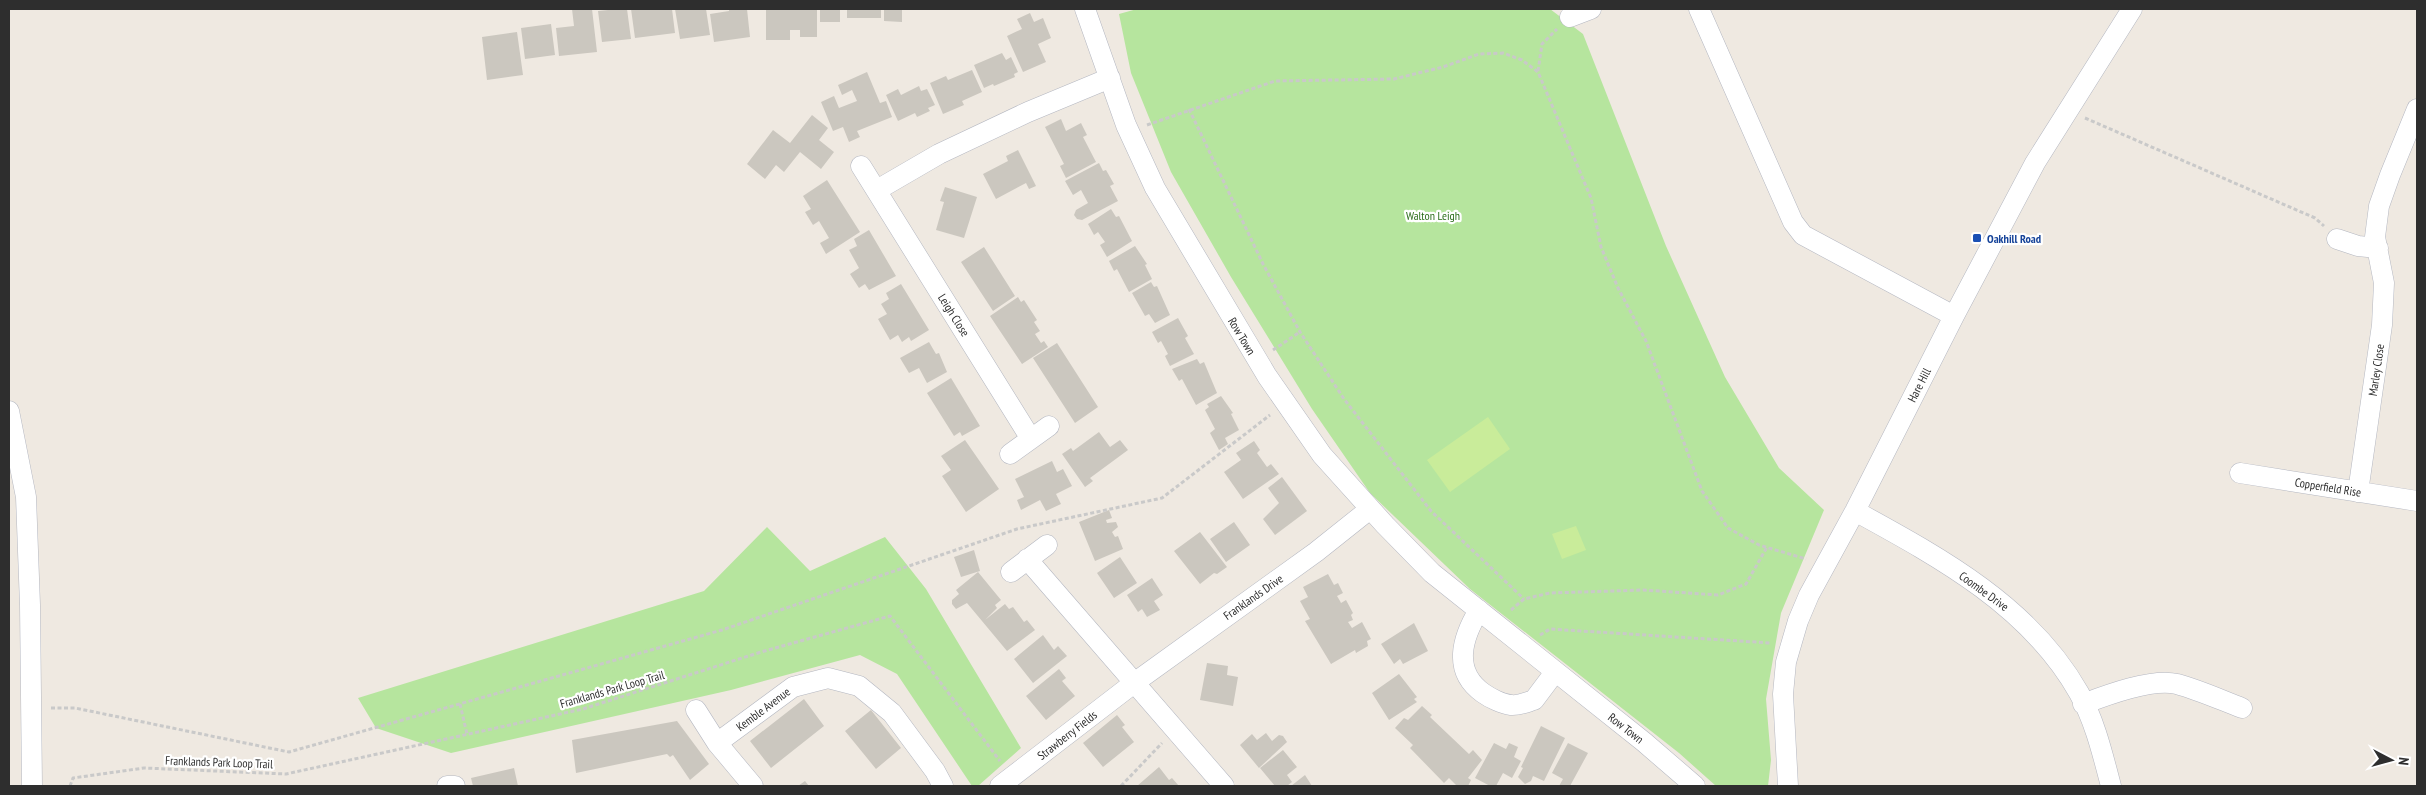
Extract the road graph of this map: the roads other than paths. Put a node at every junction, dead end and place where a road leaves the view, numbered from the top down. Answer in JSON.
{"nodes":[{"id":1,"x":1085,"y":9,"type":"edge"},
{"id":2,"x":1591,"y":9,"type":"edge"},
{"id":3,"x":1699,"y":9,"type":"edge"},
{"id":4,"x":2132,"y":9,"type":"edge"},
{"id":5,"x":1570,"y":17,"type":"road end"},
{"id":6,"x":1110,"y":78,"type":"junction"},
{"id":7,"x":2417,"y":109,"type":"edge"},
{"id":8,"x":861,"y":166,"type":"dead end"},
{"id":9,"x":877,"y":190,"type":"junction"},
{"id":10,"x":2337,"y":239,"type":"road end"},
{"id":11,"x":2378,"y":248,"type":"junction"},
{"id":12,"x":1954,"y":316,"type":"junction"},
{"id":13,"x":9,"y":411,"type":"edge"},
{"id":14,"x":1048,"y":426,"type":"dead end"},
{"id":15,"x":1031,"y":439,"type":"junction"},
{"id":16,"x":1010,"y":454,"type":"dead end"},
{"id":17,"x":2240,"y":473,"type":"dead end"},
{"id":18,"x":2358,"y":492,"type":"junction"},
{"id":19,"x":2417,"y":501,"type":"edge"},
{"id":20,"x":1370,"y":510,"type":"junction"},
{"id":21,"x":1855,"y":511,"type":"junction"},
{"id":22,"x":1047,"y":545,"type":"dead end"},
{"id":23,"x":1027,"y":559,"type":"junction"},
{"id":24,"x":1010,"y":572,"type":"dead end"},
{"id":25,"x":1478,"y":610,"type":"junction"},
{"id":26,"x":1555,"y":672,"type":"junction"},
{"id":27,"x":1134,"y":683,"type":"junction"},
{"id":28,"x":2083,"y":704,"type":"junction"},
{"id":29,"x":2242,"y":708,"type":"dead end"},
{"id":30,"x":696,"y":710,"type":"dead end"},
{"id":31,"x":717,"y":744,"type":"junction"},
{"id":32,"x":1006,"y":782,"type":"edge"},
{"id":33,"x":32,"y":786,"type":"edge"},
{"id":34,"x":448,"y":786,"type":"edge"},
{"id":35,"x":455,"y":786,"type":"edge"},
{"id":36,"x":753,"y":786,"type":"edge"},
{"id":37,"x":943,"y":786,"type":"edge"},
{"id":38,"x":1224,"y":786,"type":"edge"},
{"id":39,"x":1695,"y":786,"type":"edge"},
{"id":40,"x":1788,"y":786,"type":"edge"},
{"id":41,"x":2111,"y":786,"type":"edge"}],
"edges":[{"from":1,"to":6,"type":"street","name":"Row Town"},
{"from":2,"to":5,"type":"street"},
{"from":3,"to":12,"type":"street"},
{"from":4,"to":12,"type":"street","name":"Hare Hill"},
{"from":6,"to":9,"type":"street"},
{"from":6,"to":20,"type":"street","name":"Row Town"},
{"from":7,"to":11,"type":"street","name":"Marley Close"},
{"from":8,"to":9,"type":"street","name":"Leigh Close"},
{"from":9,"to":15,"type":"street","name":"Leigh Close"},
{"from":10,"to":11,"type":"street"},
{"from":11,"to":18,"type":"street","name":"Marley Close"},
{"from":12,"to":21,"type":"street","name":"Hare Hill"},
{"from":13,"to":33,"type":"street"},
{"from":14,"to":15,"type":"street"},
{"from":15,"to":16,"type":"street"},
{"from":17,"to":18,"type":"street","name":"Copperfield Rise"},
{"from":18,"to":19,"type":"street","name":"Copperfield Rise"},
{"from":20,"to":25,"type":"street","name":"Row Town"},
{"from":20,"to":27,"type":"street","name":"Franklands Drive"},
{"from":21,"to":28,"type":"street","name":"Coombe Drive"},
{"from":21,"to":40,"type":"street","name":"Hare Hill"},
{"from":22,"to":23,"type":"street"},
{"from":23,"to":24,"type":"street"},
{"from":23,"to":27,"type":"street"},
{"from":25,"to":26,"type":"street","name":"Row Town"},
{"from":25,"to":26,"type":"street"},
{"from":26,"to":39,"type":"street","name":"Row Town"},
{"from":27,"to":32,"type":"street","name":"Strawberry Fields"},
{"from":27,"to":38,"type":"street"},
{"from":28,"to":29,"type":"street"},
{"from":28,"to":41,"type":"street","name":"Coombe Drive"},
{"from":30,"to":31,"type":"street"},
{"from":31,"to":36,"type":"street"},
{"from":31,"to":37,"type":"street","name":"Kemble Avenue"},
{"from":34,"to":35,"type":"street"}]}
